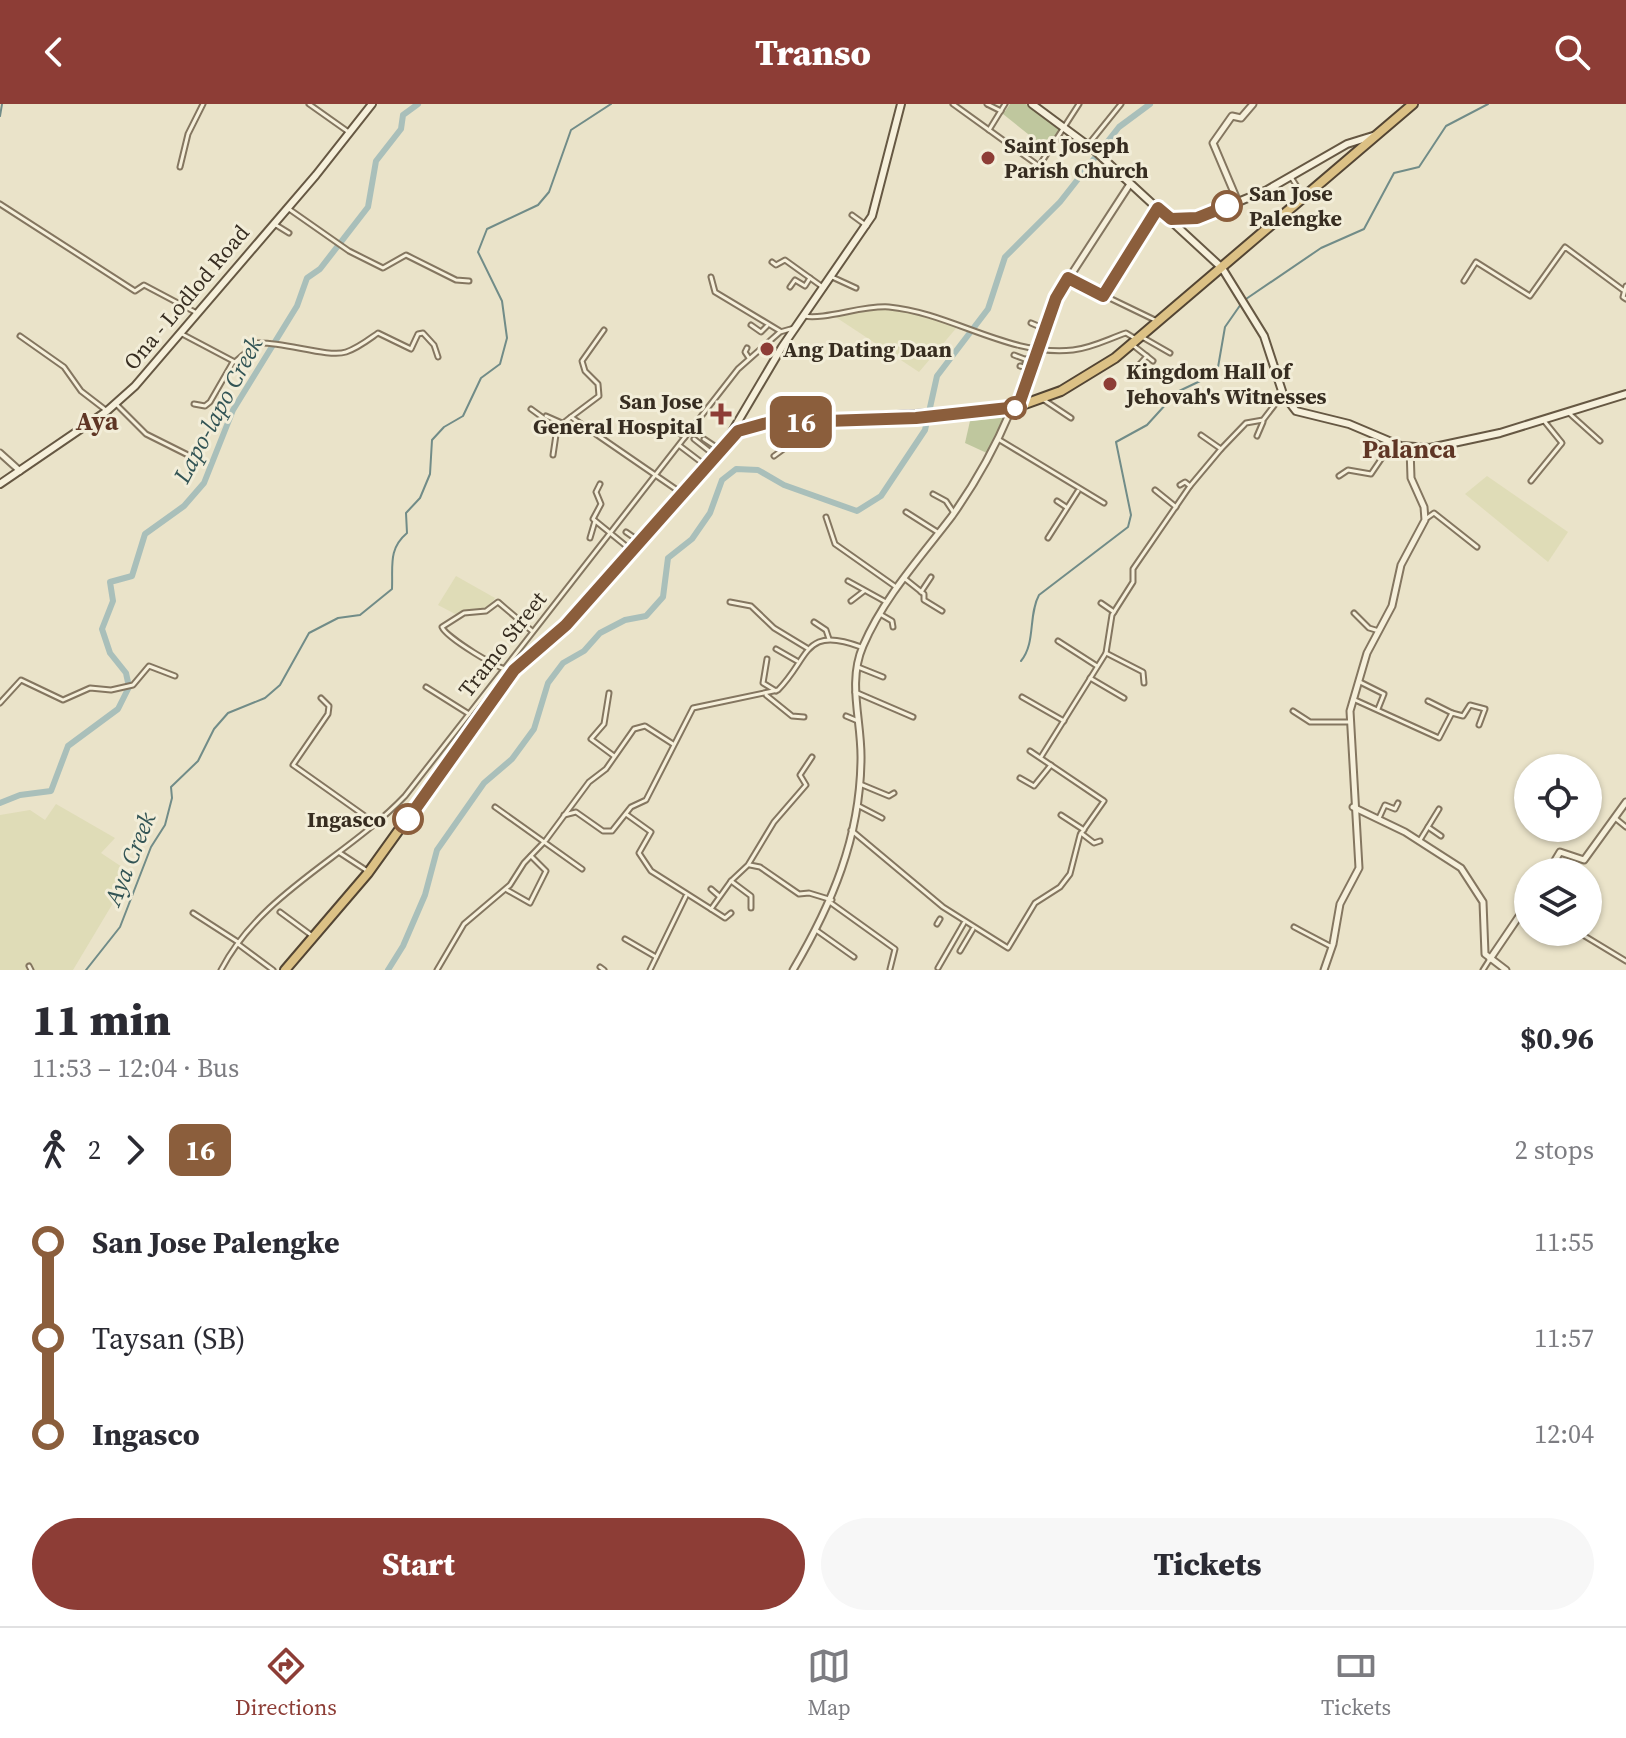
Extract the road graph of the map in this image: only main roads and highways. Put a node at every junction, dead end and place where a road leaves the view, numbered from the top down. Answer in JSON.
{"nodes":[{"id":1,"x":372,"y":104,"type":"edge"},
{"id":2,"x":901,"y":104,"type":"edge"},
{"id":3,"x":1413,"y":104,"type":"edge"},
{"id":4,"x":1036,"y":105,"type":"edge"},
{"id":5,"x":1376,"y":135,"type":"junction"},
{"id":6,"x":1171,"y":219,"type":"junction"},
{"id":7,"x":1222,"y":268,"type":"junction"},
{"id":8,"x":1626,"y":394,"type":"edge"},
{"id":9,"x":729,"y":439,"type":"junction"},
{"id":10,"x":0,"y":484,"type":"edge"},
{"id":11,"x":285,"y":970,"type":"edge"}],
"edges":[{"from":1,"to":10,"type":"main road","name":"Ona - Lodlod Road"},
{"from":2,"to":9,"type":"main road"},
{"from":3,"to":5,"type":"highway"},
{"from":4,"to":6,"type":"main road"},
{"from":5,"to":6,"type":"main road"},
{"from":5,"to":7,"type":"highway"},
{"from":6,"to":7,"type":"main road"},
{"from":7,"to":8,"type":"main road"},
{"from":7,"to":9,"type":"highway"},
{"from":9,"to":11,"type":"highway"}]}
